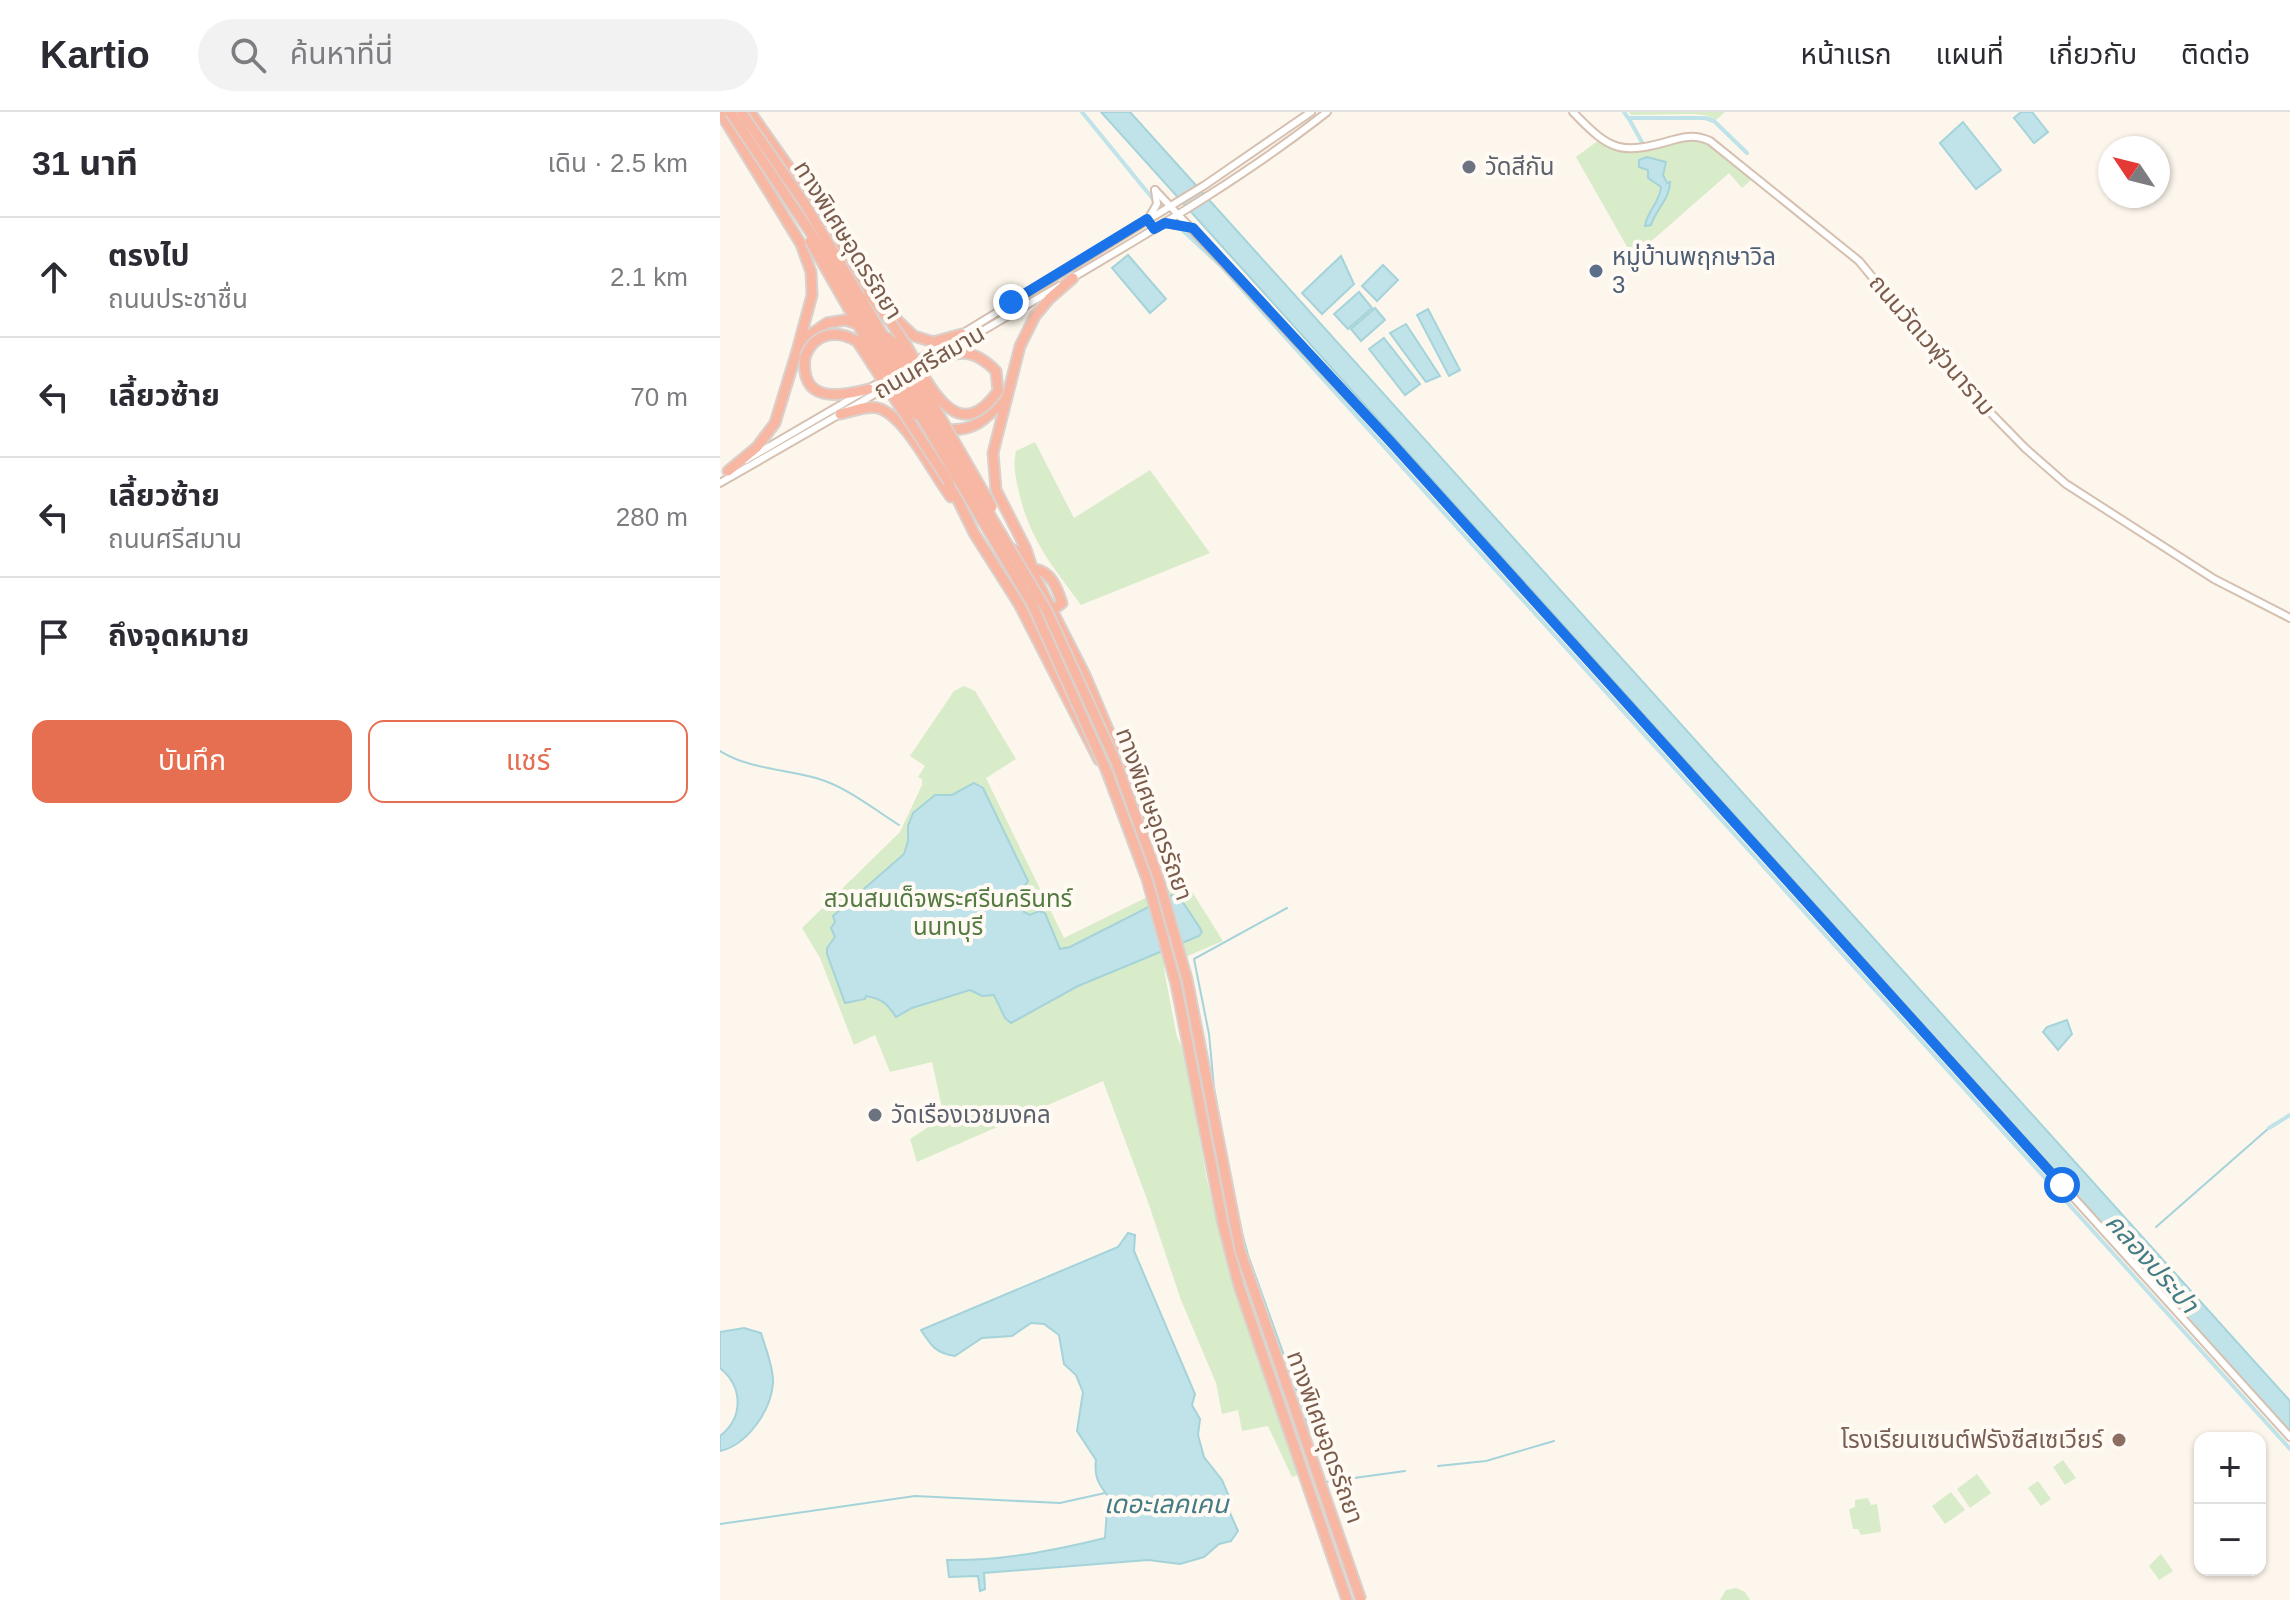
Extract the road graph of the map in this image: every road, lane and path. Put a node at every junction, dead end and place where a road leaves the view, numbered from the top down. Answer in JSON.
{"nodes":[{"id":1,"x":720,"y":112,"type":"edge"},
{"id":2,"x":730,"y":112,"type":"edge"},
{"id":3,"x":741,"y":112,"type":"edge"},
{"id":4,"x":750,"y":112,"type":"edge"},
{"id":5,"x":1311,"y":112,"type":"edge"},
{"id":6,"x":1326,"y":112,"type":"edge"},
{"id":7,"x":1573,"y":112,"type":"edge"},
{"id":8,"x":1202,"y":187,"type":"junction"},
{"id":9,"x":1155,"y":190,"type":"junction"},
{"id":10,"x":1209,"y":196,"type":"junction"},
{"id":11,"x":1180,"y":199,"type":"junction"},
{"id":12,"x":812,"y":200,"type":"junction"},
{"id":13,"x":1170,"y":206,"type":"junction"},
{"id":14,"x":795,"y":211,"type":"junction"},
{"id":15,"x":1188,"y":212,"type":"junction"},
{"id":16,"x":1179,"y":215,"type":"junction"},
{"id":17,"x":1147,"y":219,"type":"junction"},
{"id":18,"x":1165,"y":223,"type":"junction"},
{"id":19,"x":1193,"y":228,"type":"junction"},
{"id":20,"x":1154,"y":229,"type":"junction"},
{"id":21,"x":1073,"y":278,"type":"junction"},
{"id":22,"x":962,"y":334,"type":"junction"},
{"id":23,"x":801,"y":354,"type":"junction"},
{"id":24,"x":925,"y":364,"type":"junction"},
{"id":25,"x":902,"y":373,"type":"junction"},
{"id":26,"x":894,"y":378,"type":"junction"},
{"id":27,"x":869,"y":389,"type":"junction"},
{"id":28,"x":1002,"y":393,"type":"junction"},
{"id":29,"x":834,"y":415,"type":"junction"},
{"id":30,"x":724,"y":473,"type":"edge"},
{"id":31,"x":720,"y":483,"type":"edge"},
{"id":32,"x":960,"y":509,"type":"junction"},
{"id":33,"x":1034,"y":573,"type":"junction"},
{"id":34,"x":2290,"y":618,"type":"edge"},
{"id":35,"x":1109,"y":776,"type":"junction"},
{"id":36,"x":1158,"y":877,"type":"junction"},
{"id":37,"x":2290,"y":1437,"type":"edge"},
{"id":38,"x":1347,"y":1600,"type":"edge"},
{"id":39,"x":1361,"y":1600,"type":"edge"}],
"edges":[{"from":1,"to":23,"type":"highway"},
{"from":2,"to":14,"type":"highway","name":"ทางพิเศษอุดรรัถยา","bridge":true},
{"from":3,"to":36,"type":"highway","name":"ทางพิเศษอุดรรัถยา","bridge":true},
{"from":4,"to":12,"type":"highway"},
{"from":5,"to":8,"type":"street","name":"ถนนศรีสมาน"},
{"from":6,"to":10,"type":"street"},
{"from":7,"to":34,"type":"street","name":"ถนนวัดเวฬุวนาราม"},
{"from":8,"to":10,"type":"street"},
{"from":8,"to":11,"type":"street","name":"ถนนศรีสมาน"},
{"from":9,"to":11,"type":"street"},
{"from":9,"to":13,"type":"street"},
{"from":9,"to":17,"type":"street"},
{"from":10,"to":15,"type":"street"},
{"from":11,"to":13,"type":"street","name":"ถนนศรีสมาน"},
{"from":12,"to":22,"type":"highway"},
{"from":12,"to":28,"type":"highway","bridge":true},
{"from":13,"to":16,"type":"street"},
{"from":13,"to":17,"type":"street","name":"ถนนศรีสมาน"},
{"from":14,"to":28,"type":"highway","bridge":true},
{"from":14,"to":35,"type":"highway","name":"ทางพิเศษอุดรรัถยา","bridge":true},
{"from":15,"to":16,"type":"street","name":"ถนนศรีสมาน"},
{"from":15,"to":19,"type":"street"},
{"from":16,"to":18,"type":"street","name":"ถนนศรีสมาน"},
{"from":16,"to":19,"type":"street"},
{"from":17,"to":20,"type":"street"},
{"from":17,"to":22,"type":"street","name":"ถนนศรีสมาน"},
{"from":18,"to":19,"type":"street"},
{"from":18,"to":20,"type":"street","name":"ถนนศรีสมาน"},
{"from":19,"to":37,"type":"street"},
{"from":20,"to":21,"type":"street","name":"ถนนศรีสมาน"},
{"from":21,"to":24,"type":"street","name":"ถนนศรีสมาน"},
{"from":21,"to":28,"type":"highway"},
{"from":22,"to":25,"type":"street","name":"ถนนศรีสมาน"},
{"from":23,"to":27,"type":"highway"},
{"from":23,"to":30,"type":"highway"},
{"from":23,"to":32,"type":"highway","bridge":true},
{"from":23,"to":33,"type":"highway","bridge":true},
{"from":24,"to":25,"type":"street","name":"ถนนศรีสมาน"},
{"from":24,"to":28,"type":"highway"},
{"from":25,"to":26,"type":"street","name":"ถนนศรีสมาน"},
{"from":26,"to":27,"type":"street","name":"ถนนศรีสมาน"},
{"from":26,"to":29,"type":"street","name":"ถนนศรีสมาน"},
{"from":27,"to":29,"type":"street","name":"ถนนศรีสมาน"},
{"from":28,"to":33,"type":"highway"},
{"from":29,"to":30,"type":"street","name":"ถนนศรีสมาน"},
{"from":29,"to":31,"type":"street","name":"ถนนศรีสมาน"},
{"from":29,"to":32,"type":"highway"},
{"from":32,"to":35,"type":"highway","bridge":true},
{"from":33,"to":36,"type":"highway","bridge":true},
{"from":35,"to":38,"type":"highway","name":"ทางพิเศษอุดรรัถยา"},
{"from":36,"to":39,"type":"highway","name":"ทางพิเศษอุดรรัถยา","bridge":true}]}
